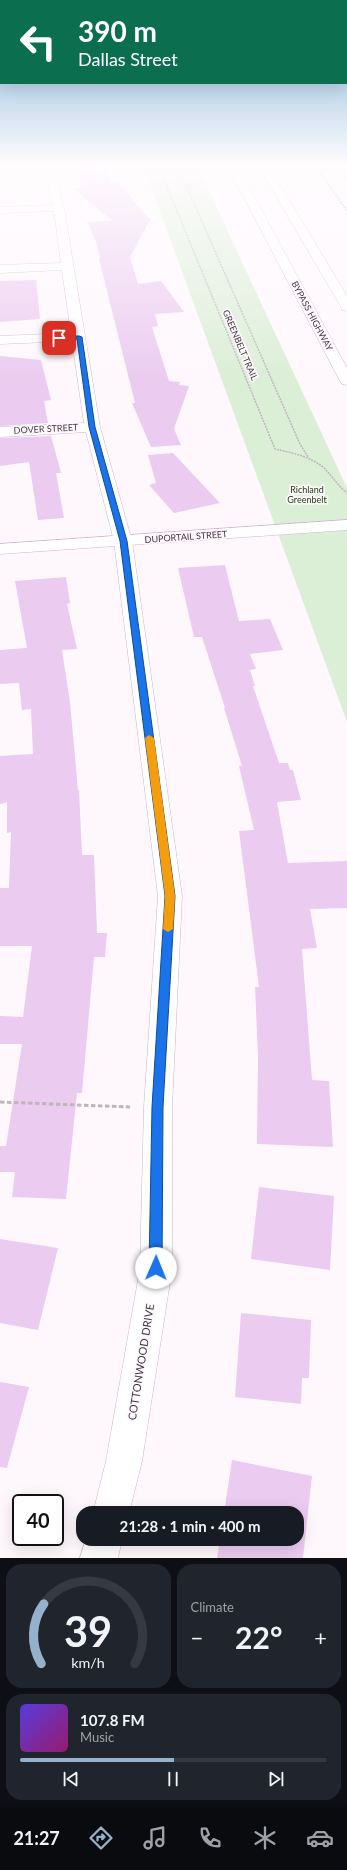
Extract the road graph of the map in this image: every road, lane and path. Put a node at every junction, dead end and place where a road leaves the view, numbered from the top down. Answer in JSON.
{"nodes":[{"id":1,"x":63,"y":238,"type":"edge"},
{"id":2,"x":188,"y":238,"type":"edge"},
{"id":3,"x":209,"y":238,"type":"edge"},
{"id":4,"x":271,"y":238,"type":"edge"},
{"id":5,"x":306,"y":238,"type":"edge"},
{"id":6,"x":66,"y":266,"type":"junction"},
{"id":7,"x":0,"y":269,"type":"edge"},
{"id":8,"x":347,"y":307,"type":"edge"},
{"id":9,"x":79,"y":337,"type":"junction"},
{"id":10,"x":0,"y":340,"type":"edge"},
{"id":11,"x":347,"y":381,"type":"edge"},
{"id":12,"x":92,"y":427,"type":"junction"},
{"id":13,"x":0,"y":432,"type":"edge"},
{"id":14,"x":308,"y":457,"type":"junction"},
{"id":15,"x":347,"y":493,"type":"edge"},
{"id":16,"x":347,"y":525,"type":"edge"},
{"id":17,"x":123,"y":541,"type":"junction"},
{"id":18,"x":0,"y":549,"type":"edge"},
{"id":19,"x":0,"y":1102,"type":"edge"},
{"id":20,"x":131,"y":1106,"type":"dead end"},
{"id":21,"x":113,"y":1506,"type":"edge"},
{"id":22,"x":102,"y":1546,"type":"edge"},
{"id":23,"x":99,"y":1558,"type":"edge"}],
"edges":[{"from":1,"to":6,"type":"main road","name":"COTTONWOOD DRIVE"},
{"from":2,"to":14,"type":"path","name":"GREENBELT TRAIL"},
{"from":3,"to":14,"type":"path"},
{"from":4,"to":11,"type":"main road","name":"BYPASS HIGHWAY"},
{"from":5,"to":8,"type":"main road"},
{"from":6,"to":7,"type":"main road"},
{"from":6,"to":9,"type":"main road","name":"COTTONWOOD DRIVE"},
{"from":9,"to":10,"type":"main road"},
{"from":9,"to":12,"type":"main road","name":"COTTONWOOD DRIVE"},
{"from":12,"to":13,"type":"main road","name":"DOVER STREET"},
{"from":12,"to":17,"type":"main road","name":"COTTONWOOD DRIVE"},
{"from":14,"to":15,"type":"path","name":"GREENBELT TRAIL"},
{"from":16,"to":17,"type":"main road","name":"DUPORTAIL STREET"},
{"from":17,"to":18,"type":"main road","name":"DUPORTAIL STREET"},
{"from":17,"to":21,"type":"main road","name":"COTTONWOOD DRIVE"},
{"from":19,"to":20,"type":"path"},
{"from":22,"to":23,"type":"main road"}]}
